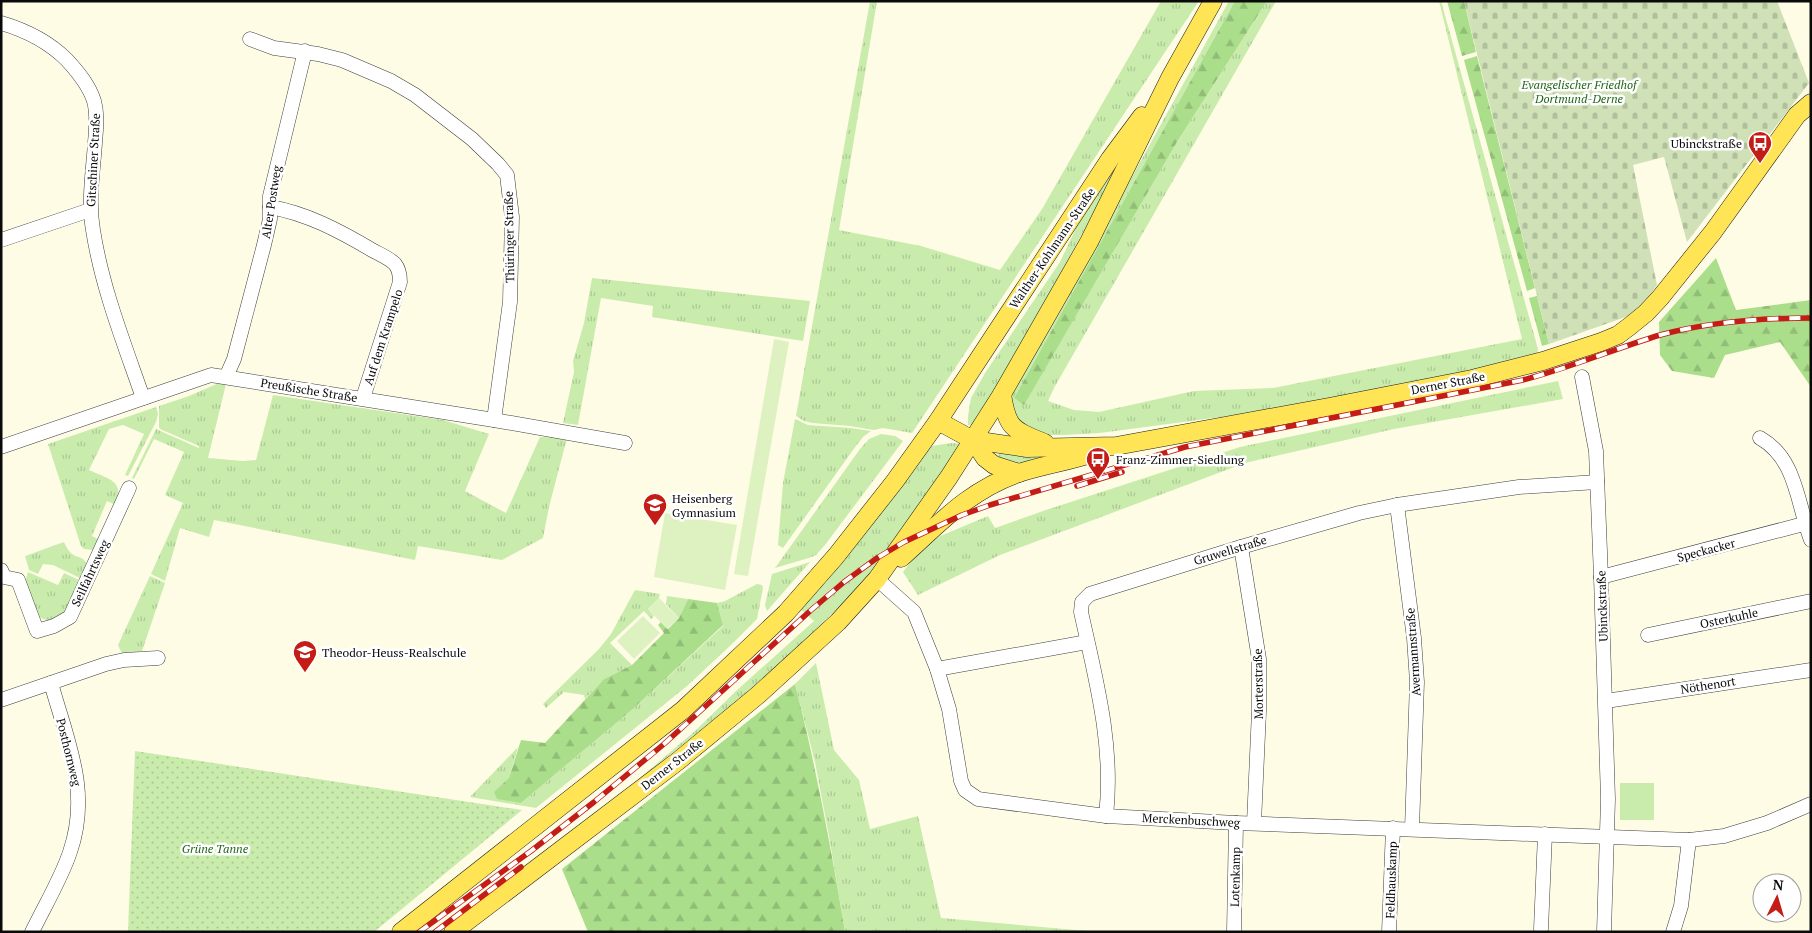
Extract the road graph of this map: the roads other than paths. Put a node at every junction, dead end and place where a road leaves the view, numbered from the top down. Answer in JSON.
{"nodes":[{"id":1,"x":1213,"y":1,"type":"edge"},
{"id":2,"x":1,"y":23,"type":"edge"},
{"id":3,"x":250,"y":39,"type":"dead end"},
{"id":4,"x":305,"y":52,"type":"junction"},
{"id":5,"x":1170,"y":78,"type":"junction"},
{"id":6,"x":1811,"y":103,"type":"edge"},
{"id":7,"x":270,"y":206,"type":"junction"},
{"id":8,"x":90,"y":210,"type":"junction"},
{"id":9,"x":1,"y":240,"type":"edge"},
{"id":10,"x":1582,"y":376,"type":"dead end"},
{"id":11,"x":226,"y":377,"type":"junction"},
{"id":12,"x":1002,"y":394,"type":"junction"},
{"id":13,"x":143,"y":398,"type":"junction"},
{"id":14,"x":363,"y":398,"type":"junction"},
{"id":15,"x":494,"y":420,"type":"junction"},
{"id":16,"x":938,"y":421,"type":"junction"},
{"id":17,"x":1760,"y":438,"type":"dead end"},
{"id":18,"x":973,"y":440,"type":"junction"},
{"id":19,"x":625,"y":443,"type":"dead end"},
{"id":20,"x":1116,"y":446,"type":"junction"},
{"id":21,"x":1054,"y":447,"type":"junction"},
{"id":22,"x":1,"y":448,"type":"edge"},
{"id":23,"x":1019,"y":473,"type":"junction"},
{"id":24,"x":1597,"y":482,"type":"junction"},
{"id":25,"x":129,"y":488,"type":"dead end"},
{"id":26,"x":1397,"y":505,"type":"junction"},
{"id":27,"x":1808,"y":523,"type":"edge"},
{"id":28,"x":1811,"y":540,"type":"edge"},
{"id":29,"x":1241,"y":547,"type":"junction"},
{"id":30,"x":2,"y":575,"type":"edge"},
{"id":31,"x":1601,"y":578,"type":"junction"},
{"id":32,"x":877,"y":579,"type":"junction"},
{"id":33,"x":1811,"y":601,"type":"edge"},
{"id":34,"x":1648,"y":635,"type":"dead end"},
{"id":35,"x":1088,"y":642,"type":"junction"},
{"id":36,"x":158,"y":658,"type":"dead end"},
{"id":37,"x":937,"y":669,"type":"junction"},
{"id":38,"x":1811,"y":670,"type":"edge"},
{"id":39,"x":51,"y":683,"type":"junction"},
{"id":40,"x":1,"y":700,"type":"edge"},
{"id":41,"x":1606,"y":701,"type":"junction"},
{"id":42,"x":1811,"y":804,"type":"edge"},
{"id":43,"x":1106,"y":816,"type":"junction"},
{"id":44,"x":1236,"y":823,"type":"junction"},
{"id":45,"x":1254,"y":824,"type":"junction"},
{"id":46,"x":1393,"y":828,"type":"junction"},
{"id":47,"x":1412,"y":829,"type":"junction"},
{"id":48,"x":1544,"y":834,"type":"junction"},
{"id":49,"x":1608,"y":836,"type":"junction"},
{"id":50,"x":1689,"y":840,"type":"junction"},
{"id":51,"x":1541,"y":929,"type":"dead end"},
{"id":52,"x":32,"y":932,"type":"edge"},
{"id":53,"x":401,"y":932,"type":"edge"},
{"id":54,"x":453,"y":932,"type":"edge"},
{"id":55,"x":1234,"y":932,"type":"edge"},
{"id":56,"x":1390,"y":932,"type":"edge"},
{"id":57,"x":1604,"y":932,"type":"edge"},
{"id":58,"x":1673,"y":932,"type":"edge"}],
"edges":[{"from":1,"to":5,"type":"main road","name":"Walther-Kohlmann-Straße"},
{"from":2,"to":8,"type":"street","name":"Gitschiner Straße"},
{"from":3,"to":4,"type":"street"},
{"from":4,"to":7,"type":"street","name":"Alter Postweg"},
{"from":4,"to":15,"type":"street","name":"Thüringer Straße"},
{"from":5,"to":12,"type":"main road","name":"Walther-Kohlmann-Straße"},
{"from":5,"to":16,"type":"main road","name":"Walther-Kohlmann-Straße"},
{"from":6,"to":20,"type":"main road","name":"Derner Straße"},
{"from":7,"to":11,"type":"street","name":"Alter Postweg"},
{"from":7,"to":14,"type":"street","name":"Auf dem Krampelo"},
{"from":8,"to":9,"type":"street"},
{"from":8,"to":13,"type":"street","name":"Gitschiner Straße"},
{"from":10,"to":24,"type":"street","name":"Ubinckstraße"},
{"from":11,"to":13,"type":"street","name":"Preußische Straße"},
{"from":11,"to":14,"type":"street","name":"Preußische Straße"},
{"from":12,"to":18,"type":"main road","name":"Walther-Kohlmann-Straße"},
{"from":12,"to":21,"type":"main road"},
{"from":13,"to":22,"type":"street","name":"Preußische Straße"},
{"from":14,"to":15,"type":"street","name":"Preußische Straße"},
{"from":15,"to":19,"type":"street","name":"Preußische Straße"},
{"from":16,"to":18,"type":"main road"},
{"from":16,"to":53,"type":"main road","name":"Walther-Kohlmann-Straße"},
{"from":17,"to":27,"type":"street"},
{"from":18,"to":21,"type":"main road","name":"Derner Straße"},
{"from":18,"to":23,"type":"main road"},
{"from":18,"to":32,"type":"main road","name":"Walther-Kohlmann-Straße"},
{"from":20,"to":21,"type":"main road","name":"Derner Straße"},
{"from":20,"to":23,"type":"main road"},
{"from":23,"to":32,"type":"main road"},
{"from":24,"to":26,"type":"street","name":"Gruwellstraße"},
{"from":24,"to":31,"type":"street","name":"Ubinckstraße"},
{"from":25,"to":30,"type":"street","name":"Seilfahrtsweg"},
{"from":26,"to":29,"type":"street","name":"Gruwellstraße"},
{"from":26,"to":47,"type":"street","name":"Avermannstraße"},
{"from":27,"to":28,"type":"street"},
{"from":27,"to":31,"type":"street","name":"Speckacker"},
{"from":29,"to":35,"type":"street","name":"Gruwellstraße"},
{"from":29,"to":45,"type":"street","name":"Morterstraße"},
{"from":31,"to":41,"type":"street","name":"Ubinckstraße"},
{"from":32,"to":37,"type":"street","name":"Merckenbuschweg"},
{"from":32,"to":54,"type":"main road","name":"Derner Straße"},
{"from":33,"to":34,"type":"street","name":"Osterkuhle"},
{"from":35,"to":37,"type":"street"},
{"from":35,"to":43,"type":"street","name":"Gruwellstraße"},
{"from":36,"to":39,"type":"street"},
{"from":37,"to":43,"type":"street","name":"Merckenbuschweg"},
{"from":38,"to":41,"type":"street","name":"Nöthenort"},
{"from":39,"to":40,"type":"street"},
{"from":39,"to":52,"type":"street","name":"Posthornweg"},
{"from":41,"to":49,"type":"street","name":"Ubinckstraße"},
{"from":42,"to":50,"type":"street","name":"Merckenbuschweg"},
{"from":43,"to":44,"type":"street","name":"Merckenbuschweg"},
{"from":44,"to":45,"type":"street","name":"Merckenbuschweg"},
{"from":44,"to":55,"type":"street","name":"Lotenkamp"},
{"from":45,"to":46,"type":"street","name":"Merckenbuschweg"},
{"from":46,"to":47,"type":"street","name":"Merckenbuschweg"},
{"from":46,"to":56,"type":"street","name":"Feldhauskamp"},
{"from":47,"to":48,"type":"street","name":"Merckenbuschweg"},
{"from":48,"to":49,"type":"street","name":"Merckenbuschweg"},
{"from":48,"to":51,"type":"street"},
{"from":49,"to":50,"type":"street","name":"Merckenbuschweg"},
{"from":49,"to":57,"type":"street"},
{"from":50,"to":58,"type":"street"}]}
